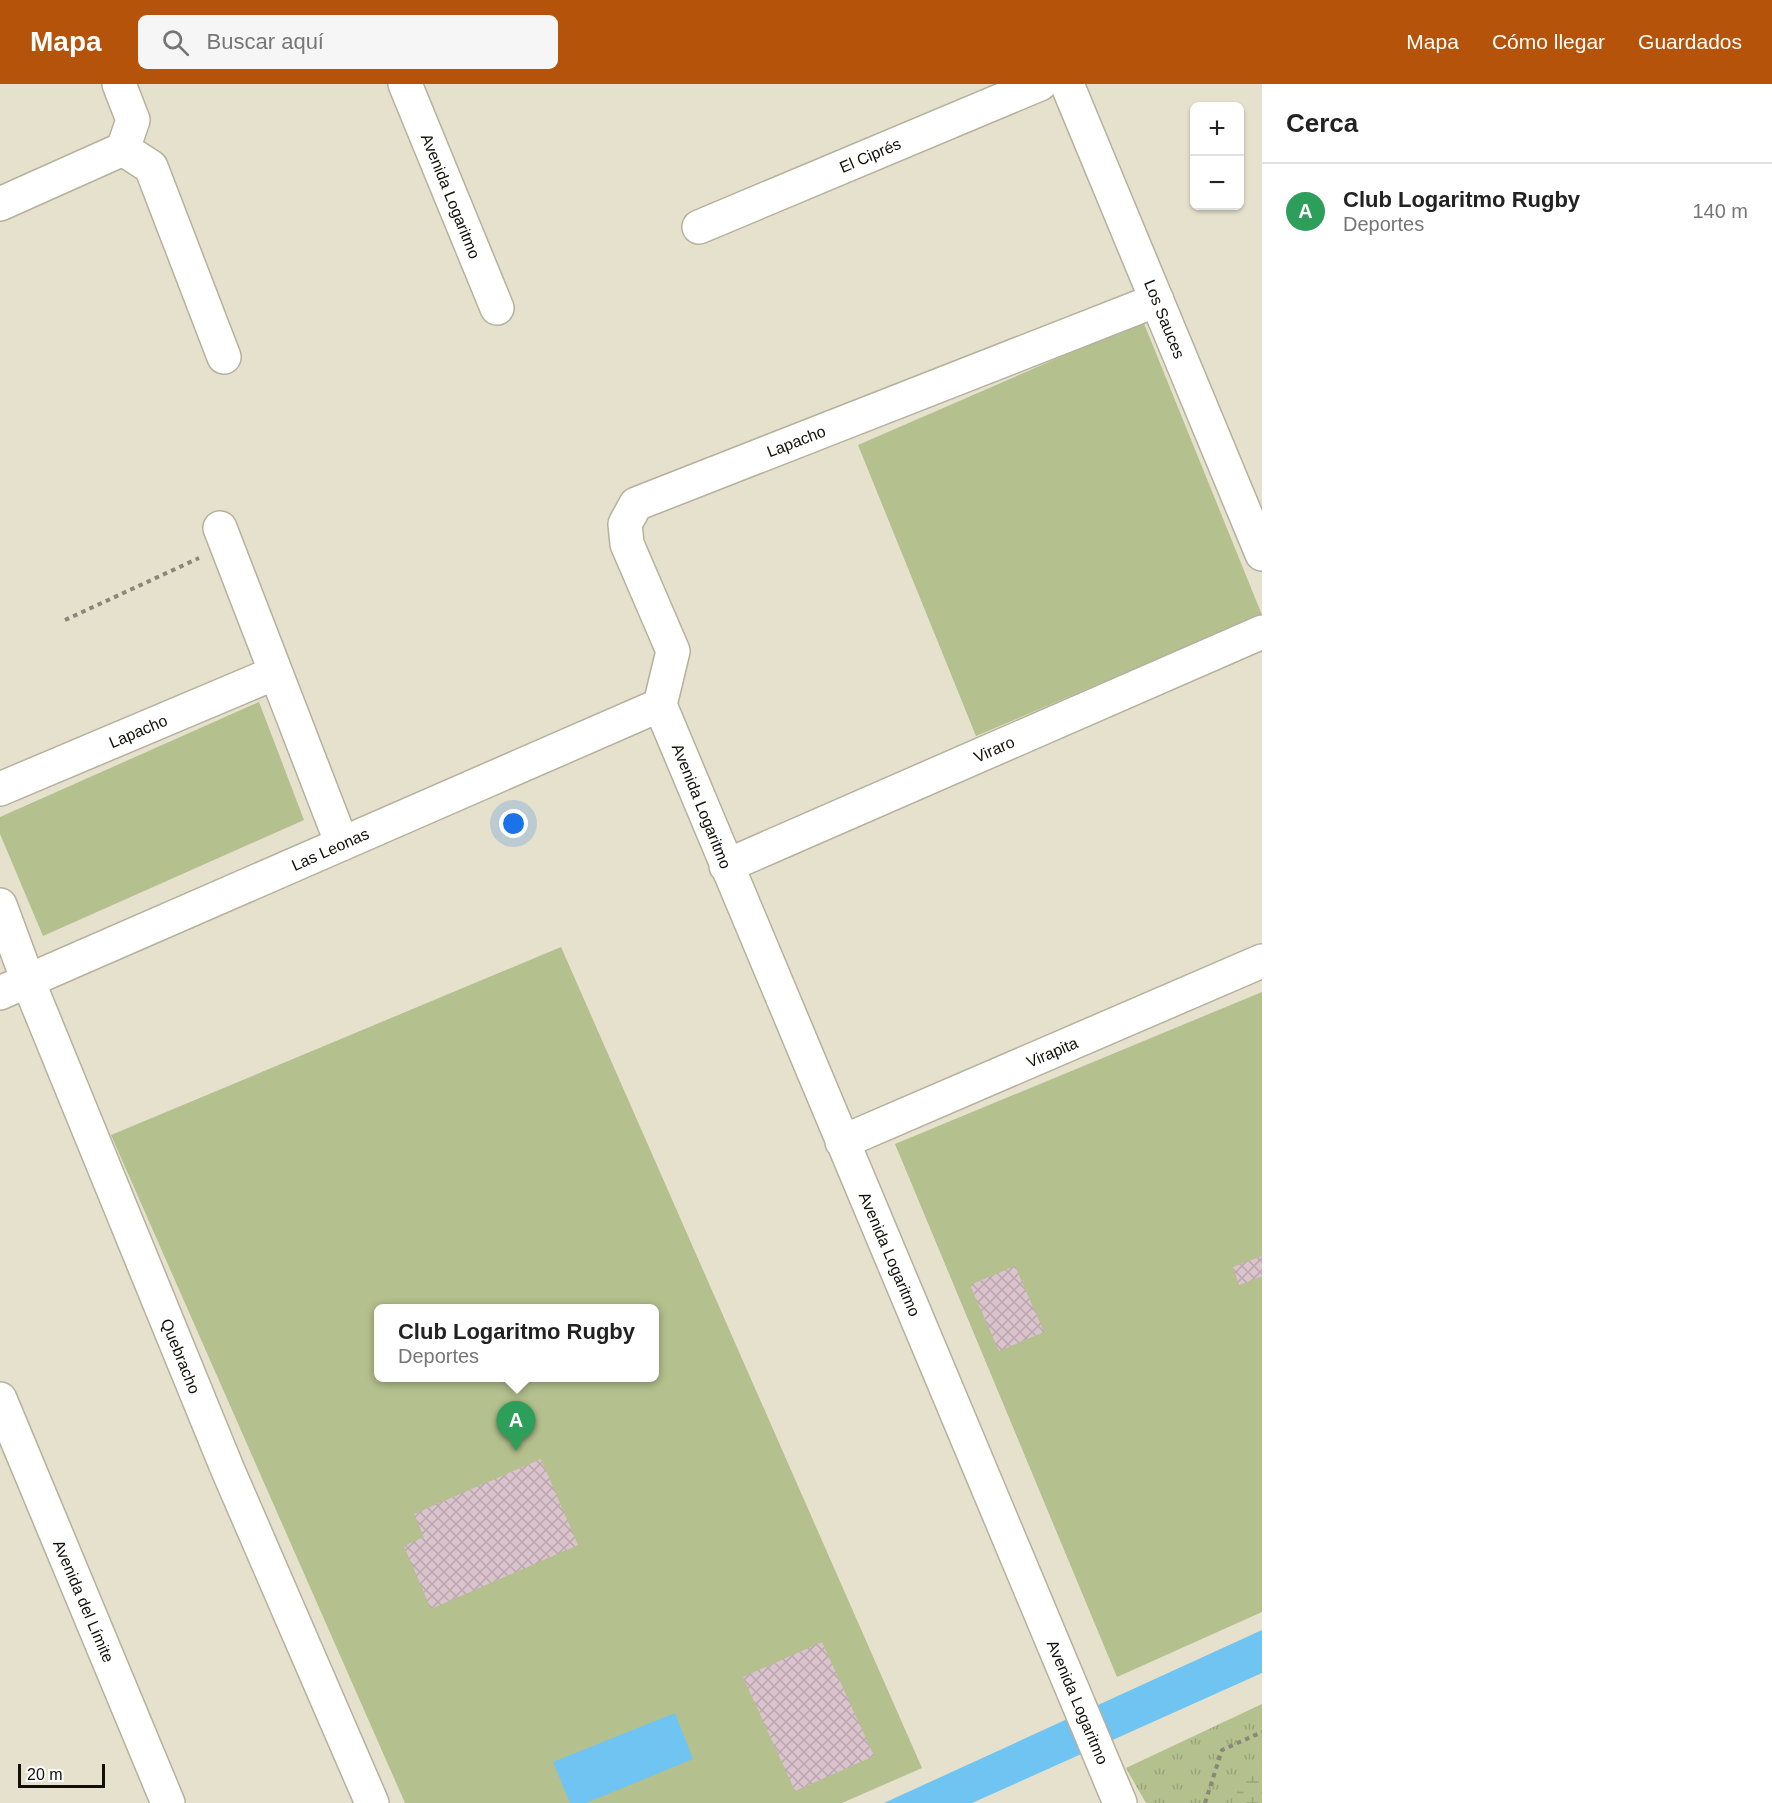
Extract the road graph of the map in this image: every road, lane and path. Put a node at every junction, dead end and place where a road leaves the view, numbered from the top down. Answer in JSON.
{"nodes":[{"id":1,"x":119,"y":84,"type":"edge"},
{"id":2,"x":405,"y":84,"type":"edge"},
{"id":3,"x":1040,"y":84,"type":"edge"},
{"id":4,"x":1067,"y":84,"type":"edge"},
{"id":5,"x":123,"y":149,"type":"junction"},
{"id":6,"x":0,"y":204,"type":"edge"},
{"id":7,"x":699,"y":227,"type":"dead end"},
{"id":8,"x":1157,"y":300,"type":"junction"},
{"id":9,"x":497,"y":308,"type":"dead end"},
{"id":10,"x":224,"y":357,"type":"dead end"},
{"id":11,"x":223,"y":536,"type":"joint"},
{"id":12,"x":1262,"y":554,"type":"edge"},
{"id":13,"x":64,"y":620,"type":"dead end"},
{"id":14,"x":1262,"y":632,"type":"edge"},
{"id":15,"x":275,"y":673,"type":"junction"},
{"id":16,"x":660,"y":705,"type":"junction"},
{"id":17,"x":0,"y":789,"type":"edge"},
{"id":18,"x":342,"y":844,"type":"junction"},
{"id":19,"x":726,"y":866,"type":"junction"},
{"id":20,"x":0,"y":904,"type":"edge"},
{"id":21,"x":1262,"y":961,"type":"edge"},
{"id":22,"x":14,"y":987,"type":"edge"},
{"id":23,"x":842,"y":1142,"type":"junction"},
{"id":24,"x":0,"y":1399,"type":"edge"},
{"id":25,"x":1262,"y":1732,"type":"edge"},
{"id":26,"x":168,"y":1803,"type":"edge"},
{"id":27,"x":372,"y":1803,"type":"edge"},
{"id":28,"x":1120,"y":1803,"type":"edge"},
{"id":29,"x":1205,"y":1803,"type":"edge"}],
"edges":[{"from":1,"to":5,"type":"street"},
{"from":2,"to":9,"type":"street","name":"Avenida Logaritmo"},
{"from":3,"to":7,"type":"street","name":"El Ciprés"},
{"from":4,"to":8,"type":"street","name":"Los Sauces"},
{"from":5,"to":6,"type":"street"},
{"from":5,"to":10,"type":"street"},
{"from":8,"to":12,"type":"street","name":"Los Sauces"},
{"from":8,"to":16,"type":"street","name":"Lapacho"},
{"from":11,"to":13,"type":"path"},
{"from":11,"to":15,"type":"street"},
{"from":14,"to":19,"type":"street","name":"Viraro"},
{"from":15,"to":17,"type":"street","name":"Lapacho"},
{"from":15,"to":18,"type":"street"},
{"from":16,"to":18,"type":"street","name":"Las Leonas"},
{"from":16,"to":19,"type":"street","name":"Avenida Logaritmo"},
{"from":18,"to":22,"type":"street","name":"Las Leonas"},
{"from":19,"to":23,"type":"street","name":"Avenida Logaritmo"},
{"from":20,"to":22,"type":"street","name":"Quebracho"},
{"from":21,"to":23,"type":"street","name":"Virapita"},
{"from":22,"to":27,"type":"street","name":"Quebracho"},
{"from":23,"to":28,"type":"street","name":"Avenida Logaritmo"},
{"from":24,"to":26,"type":"street","name":"Avenida del Límite"},
{"from":25,"to":29,"type":"path"}]}
